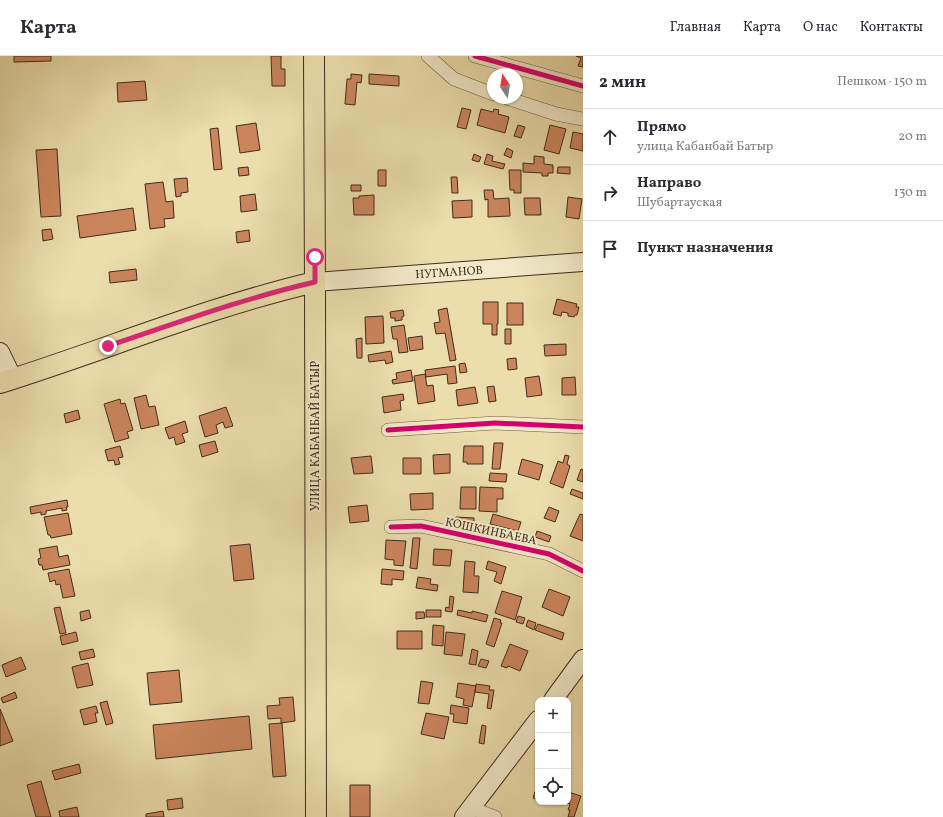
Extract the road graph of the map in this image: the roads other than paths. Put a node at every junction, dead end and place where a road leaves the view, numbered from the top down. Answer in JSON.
{"nodes":[{"id":1,"x":314,"y":56,"type":"edge"},
{"id":2,"x":428,"y":56,"type":"edge"},
{"id":3,"x":475,"y":56,"type":"edge"},
{"id":4,"x":583,"y":86,"type":"edge"},
{"id":5,"x":487,"y":92,"type":"edge"},
{"id":6,"x":523,"y":103,"type":"edge"},
{"id":7,"x":583,"y":119,"type":"edge"},
{"id":8,"x":583,"y":262,"type":"edge"},
{"id":9,"x":315,"y":282,"type":"junction"},
{"id":10,"x":0,"y":352,"type":"edge"},
{"id":11,"x":7,"y":381,"type":"edge"},
{"id":12,"x":583,"y":427,"type":"edge"},
{"id":13,"x":388,"y":430,"type":"dead end"},
{"id":14,"x":391,"y":528,"type":"dead end"},
{"id":15,"x":583,"y":571,"type":"edge"},
{"id":16,"x":583,"y":659,"type":"edge"},
{"id":17,"x":555,"y":697,"type":"edge"},
{"id":18,"x":535,"y":724,"type":"edge"},
{"id":19,"x":468,"y":813,"type":"edge"},
{"id":20,"x":316,"y":817,"type":"edge"},
{"id":21,"x":495,"y":817,"type":"edge"}],
"edges":[{"from":1,"to":9,"type":"main road","name":"УЛИЦА КАБАНБАЙ БАТЫР"},
{"from":2,"to":5,"type":"street"},
{"from":3,"to":4,"type":"street"},
{"from":6,"to":7,"type":"street"},
{"from":8,"to":9,"type":"main road","name":"НУГМАНОВ"},
{"from":9,"to":11,"type":"main road"},
{"from":9,"to":20,"type":"main road","name":"УЛИЦА КАБАНБАЙ БАТЫР"},
{"from":10,"to":11,"type":"main road"},
{"from":12,"to":13,"type":"street"},
{"from":14,"to":15,"type":"street","name":"КОШКИНБАЕВА"},
{"from":16,"to":17,"type":"main road"},
{"from":18,"to":19,"type":"main road"},
{"from":19,"to":21,"type":"street"}]}
